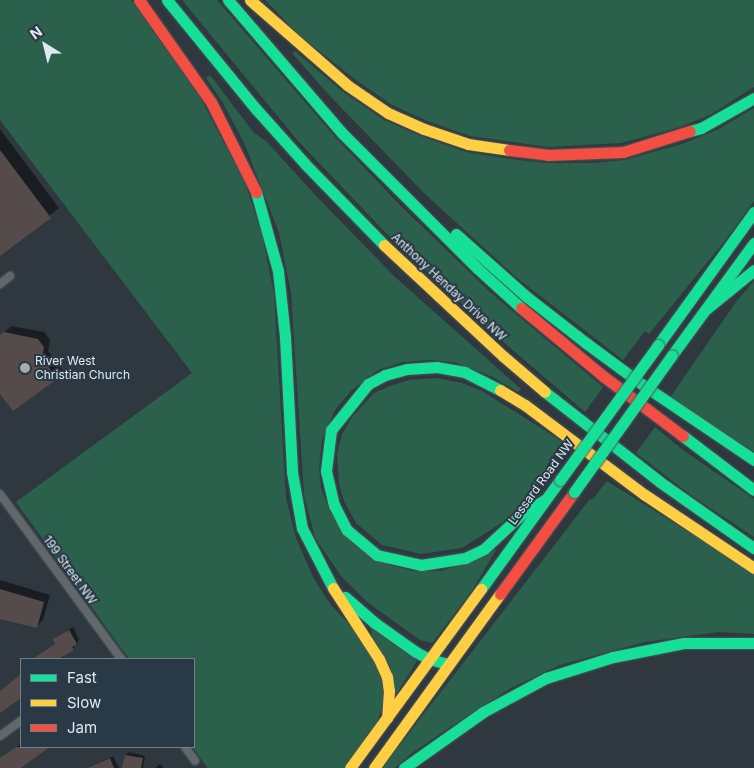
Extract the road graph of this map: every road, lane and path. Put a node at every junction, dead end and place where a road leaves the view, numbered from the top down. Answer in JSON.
{"nodes":[{"id":1,"x":139,"y":0,"type":"edge"},
{"id":2,"x":167,"y":0,"type":"edge"},
{"id":3,"x":228,"y":0,"type":"edge"},
{"id":4,"x":250,"y":0,"type":"edge"},
{"id":5,"x":754,"y":98,"type":"edge"},
{"id":6,"x":370,"y":162,"type":"junction"},
{"id":7,"x":754,"y":212,"type":"edge"},
{"id":8,"x":754,"y":243,"type":"edge"},
{"id":9,"x":754,"y":270,"type":"edge"},
{"id":10,"x":10,"y":276,"type":"dead end"},
{"id":11,"x":0,"y":284,"type":"edge"},
{"id":12,"x":705,"y":310,"type":"junction"},
{"id":13,"x":754,"y":460,"type":"edge"},
{"id":14,"x":754,"y":490,"type":"edge"},
{"id":15,"x":0,"y":494,"type":"edge"},
{"id":16,"x":545,"y":500,"type":"junction"},
{"id":17,"x":754,"y":548,"type":"edge"},
{"id":18,"x":754,"y":568,"type":"edge"},
{"id":19,"x":323,"y":572,"type":"junction"},
{"id":20,"x":754,"y":643,"type":"edge"},
{"id":21,"x":120,"y":658,"type":"edge"},
{"id":22,"x":430,"y":659,"type":"junction"},
{"id":23,"x":448,"y":664,"type":"junction"},
{"id":24,"x":388,"y":718,"type":"junction"},
{"id":25,"x":20,"y":722,"type":"edge"},
{"id":26,"x":0,"y":736,"type":"edge"},
{"id":27,"x":186,"y":748,"type":"edge"},
{"id":28,"x":195,"y":761,"type":"dead end"},
{"id":29,"x":350,"y":768,"type":"edge"},
{"id":30,"x":374,"y":768,"type":"edge"},
{"id":31,"x":404,"y":768,"type":"edge"}],
"edges":[{"from":1,"to":19,"type":"main road"},
{"from":2,"to":17,"type":"main road","name":"Anthony Henday Drive NW"},
{"from":3,"to":6,"type":"main road"},
{"from":4,"to":5,"type":"main road"},
{"from":6,"to":13,"type":"main road"},
{"from":6,"to":14,"type":"main road"},
{"from":7,"to":16,"type":"main road","name":"Lessard Road NW","bridge":true},
{"from":8,"to":12,"type":"main road"},
{"from":9,"to":12,"type":"main road"},
{"from":10,"to":11,"type":"street"},
{"from":12,"to":23,"type":"main road","bridge":true},
{"from":15,"to":21,"type":"street","name":"199 Street NW"},
{"from":16,"to":18,"type":"main road"},
{"from":16,"to":22,"type":"main road","name":"Lessard Road NW"},
{"from":19,"to":22,"type":"main road"},
{"from":19,"to":24,"type":"main road"},
{"from":20,"to":31,"type":"main road"},
{"from":22,"to":23,"type":"main road"},
{"from":22,"to":24,"type":"main road","name":"Lessard Road NW"},
{"from":23,"to":30,"type":"main road"},
{"from":24,"to":29,"type":"main road","name":"Lessard Road NW"},
{"from":25,"to":26,"type":"street"},
{"from":27,"to":28,"type":"street"}]}
